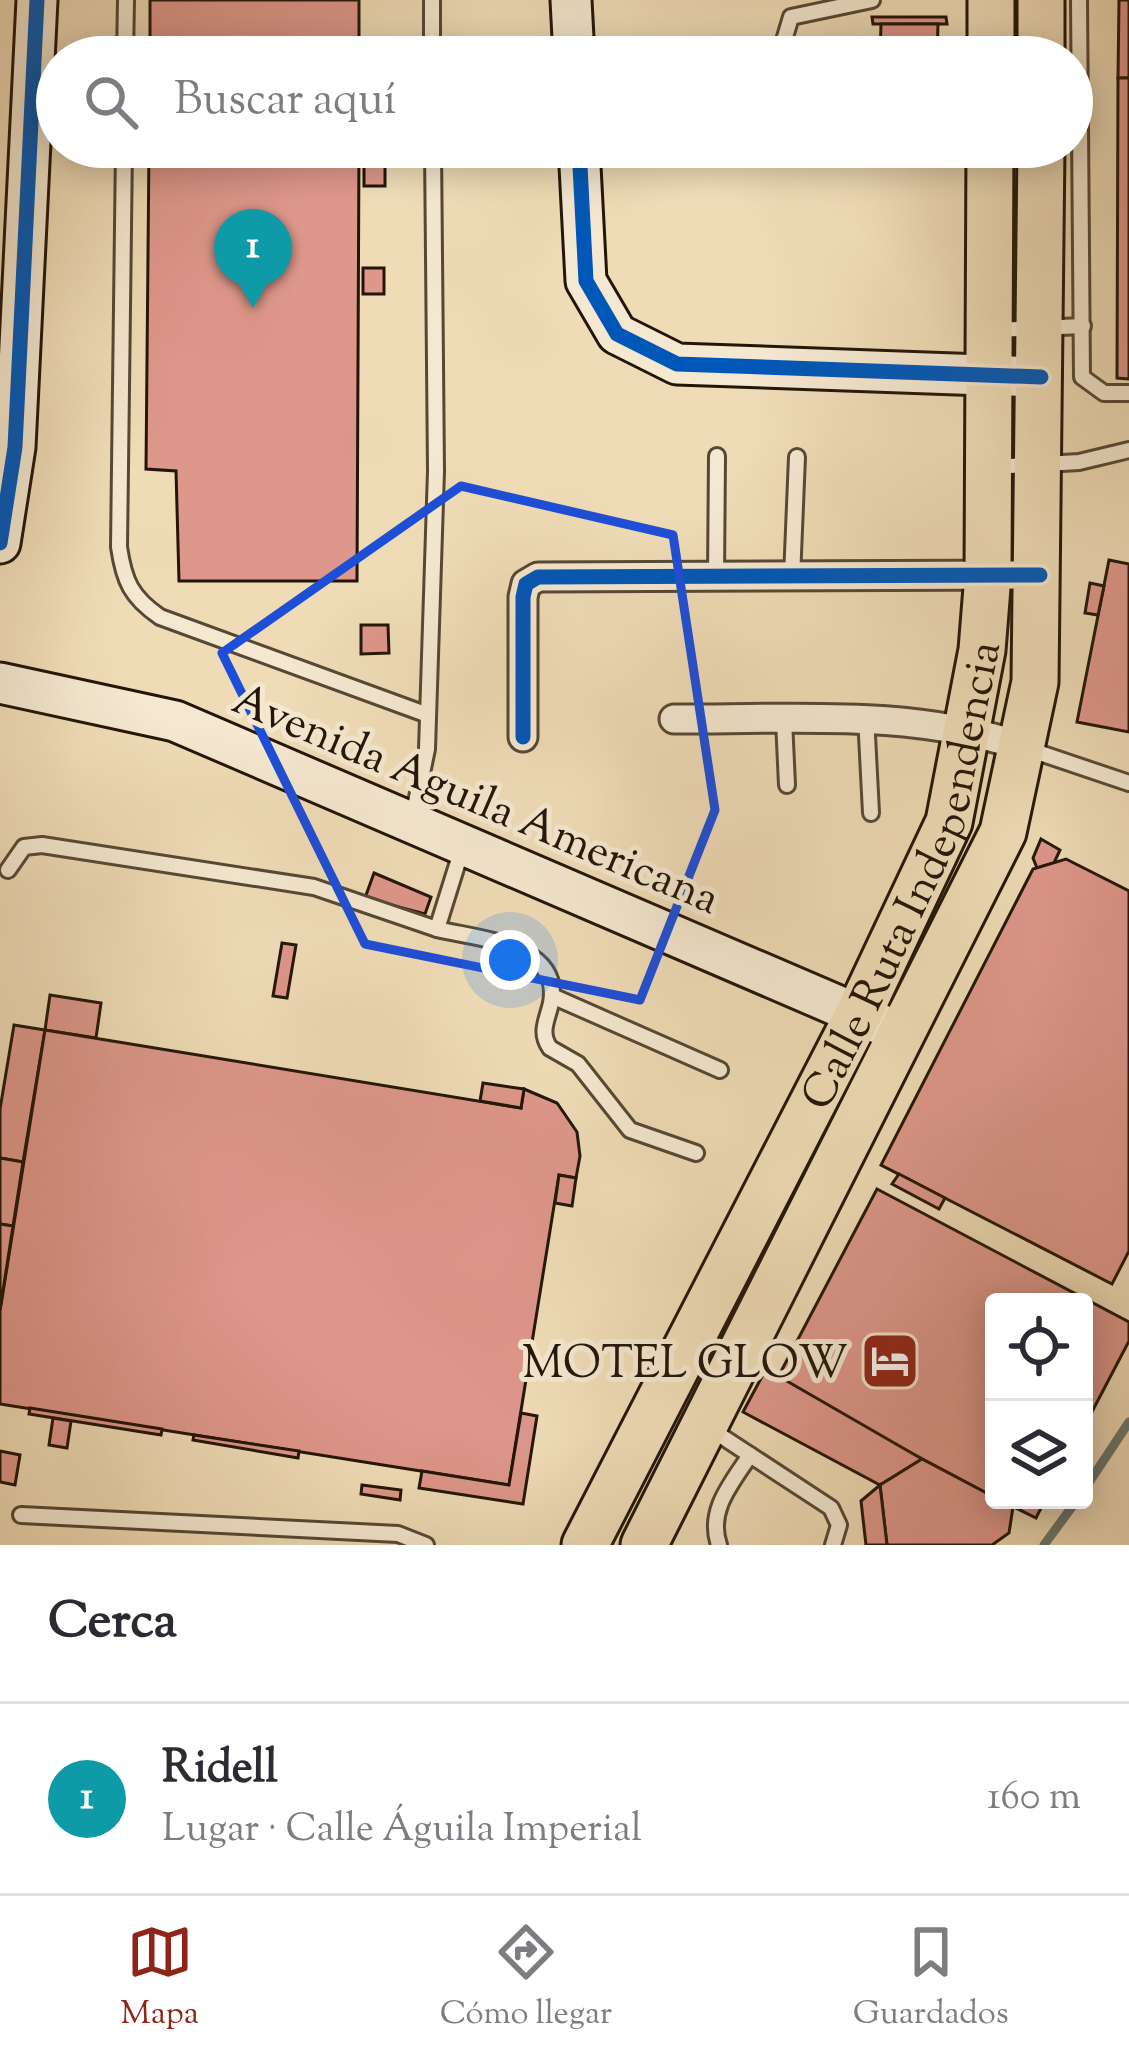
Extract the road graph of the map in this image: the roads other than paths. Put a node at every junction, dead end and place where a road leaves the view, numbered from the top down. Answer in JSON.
{"nodes":[{"id":1,"x":37,"y":0,"type":"edge"},
{"id":2,"x":126,"y":0,"type":"edge"},
{"id":3,"x":432,"y":0,"type":"edge"},
{"id":4,"x":571,"y":0,"type":"edge"},
{"id":5,"x":872,"y":0,"type":"edge"},
{"id":6,"x":991,"y":0,"type":"edge"},
{"id":7,"x":1041,"y":0,"type":"edge"},
{"id":8,"x":1079,"y":0,"type":"edge"},
{"id":9,"x":125,"y":36,"type":"edge"},
{"id":10,"x":432,"y":36,"type":"edge"},
{"id":11,"x":573,"y":36,"type":"edge"},
{"id":12,"x":785,"y":36,"type":"edge"},
{"id":13,"x":991,"y":36,"type":"edge"},
{"id":14,"x":1041,"y":36,"type":"edge"},
{"id":15,"x":1077,"y":36,"type":"edge"},
{"id":16,"x":124,"y":168,"type":"edge"},
{"id":17,"x":433,"y":168,"type":"edge"},
{"id":18,"x":580,"y":168,"type":"edge"},
{"id":19,"x":990,"y":168,"type":"edge"},
{"id":20,"x":1043,"y":168,"type":"edge"},
{"id":21,"x":1070,"y":168,"type":"edge"},
{"id":22,"x":1062,"y":328,"type":"junction"},
{"id":23,"x":990,"y":331,"type":"junction"},
{"id":24,"x":990,"y":377,"type":"junction"},
{"id":25,"x":1062,"y":377,"type":"junction"},
{"id":26,"x":1129,"y":393,"type":"edge"},
{"id":27,"x":1129,"y":451,"type":"edge"},
{"id":28,"x":717,"y":456,"type":"dead end"},
{"id":29,"x":797,"y":457,"type":"dead end"},
{"id":30,"x":1041,"y":463,"type":"junction"},
{"id":31,"x":989,"y":468,"type":"junction"},
{"id":32,"x":0,"y":543,"type":"edge"},
{"id":33,"x":988,"y":574,"type":"junction"},
{"id":34,"x":1040,"y":575,"type":"junction"},
{"id":35,"x":716,"y":579,"type":"junction"},
{"id":36,"x":792,"y":580,"type":"junction"},
{"id":37,"x":0,"y":683,"type":"edge"},
{"id":38,"x":428,"y":715,"type":"junction"},
{"id":39,"x":866,"y":716,"type":"junction"},
{"id":40,"x":674,"y":719,"type":"dead end"},
{"id":41,"x":784,"y":720,"type":"junction"},
{"id":42,"x":970,"y":729,"type":"junction"},
{"id":43,"x":523,"y":737,"type":"dead end"},
{"id":44,"x":1024,"y":747,"type":"junction"},
{"id":45,"x":1129,"y":783,"type":"edge"},
{"id":46,"x":787,"y":785,"type":"dead end"},
{"id":47,"x":872,"y":813,"type":"dead end"},
{"id":48,"x":412,"y":822,"type":"junction"},
{"id":49,"x":464,"y":844,"type":"junction"},
{"id":50,"x":8,"y":870,"type":"dead end"},
{"id":51,"x":437,"y":929,"type":"junction"},
{"id":52,"x":552,"y":997,"type":"junction"},
{"id":53,"x":859,"y":1012,"type":"junction"},
{"id":54,"x":904,"y":1036,"type":"junction"},
{"id":55,"x":720,"y":1070,"type":"dead end"},
{"id":56,"x":696,"y":1153,"type":"dead end"},
{"id":57,"x":708,"y":1428,"type":"junction"},
{"id":58,"x":750,"y":1455,"type":"junction"},
{"id":59,"x":21,"y":1514,"type":"dead end"},
{"id":60,"x":426,"y":1545,"type":"edge"},
{"id":61,"x":585,"y":1545,"type":"edge"},
{"id":62,"x":644,"y":1545,"type":"edge"},
{"id":63,"x":719,"y":1545,"type":"edge"},
{"id":64,"x":833,"y":1545,"type":"edge"}],
"edges":[{"from":1,"to":32,"type":"street"},
{"from":2,"to":9,"type":"lane"},
{"from":3,"to":10,"type":"lane"},
{"from":4,"to":11,"type":"street"},
{"from":5,"to":12,"type":"lane"},
{"from":6,"to":13,"type":"main road"},
{"from":7,"to":14,"type":"main road"},
{"from":8,"to":15,"type":"lane"},
{"from":16,"to":38,"type":"lane"},
{"from":17,"to":38,"type":"lane"},
{"from":18,"to":24,"type":"street"},
{"from":19,"to":23,"type":"main road","name":"Calle Ruta Independencia"},
{"from":20,"to":22,"type":"main road","name":"Calle Ruta Independencia"},
{"from":21,"to":22,"type":"lane"},
{"from":22,"to":23,"type":"lane"},
{"from":22,"to":25,"type":"main road","name":"Calle Ruta Independencia"},
{"from":23,"to":24,"type":"main road","name":"Calle Ruta Independencia"},
{"from":24,"to":25,"type":"street"},
{"from":24,"to":31,"type":"main road","name":"Calle Ruta Independencia"},
{"from":25,"to":26,"type":"lane"},
{"from":25,"to":30,"type":"main road","name":"Calle Ruta Independencia"},
{"from":27,"to":30,"type":"lane"},
{"from":28,"to":35,"type":"lane"},
{"from":29,"to":36,"type":"lane"},
{"from":30,"to":31,"type":"lane"},
{"from":30,"to":34,"type":"main road","name":"Calle Ruta Independencia"},
{"from":31,"to":33,"type":"main road","name":"Calle Ruta Independencia"},
{"from":33,"to":34,"type":"street"},
{"from":33,"to":36,"type":"street"},
{"from":33,"to":42,"type":"main road","name":"Calle Ruta Independencia"},
{"from":34,"to":44,"type":"main road","name":"Calle Ruta Independencia"},
{"from":35,"to":36,"type":"street"},
{"from":35,"to":43,"type":"street"},
{"from":37,"to":48,"type":"street","name":"Avenida Aguila Americana"},
{"from":38,"to":48,"type":"lane"},
{"from":39,"to":41,"type":"street"},
{"from":39,"to":42,"type":"street"},
{"from":39,"to":47,"type":"lane"},
{"from":40,"to":41,"type":"street"},
{"from":41,"to":46,"type":"lane"},
{"from":42,"to":44,"type":"street"},
{"from":42,"to":53,"type":"main road","name":"Calle Ruta Independencia"},
{"from":44,"to":45,"type":"lane"},
{"from":44,"to":54,"type":"main road","name":"Calle Ruta Independencia"},
{"from":48,"to":49,"type":"street","name":"Avenida Aguila Americana"},
{"from":49,"to":51,"type":"lane"},
{"from":49,"to":53,"type":"street","name":"Avenida Aguila Americana"},
{"from":50,"to":51,"type":"lane"},
{"from":51,"to":52,"type":"lane"},
{"from":52,"to":55,"type":"lane"},
{"from":52,"to":56,"type":"lane"},
{"from":53,"to":54,"type":"street","name":"Avenida Aguila Americana"},
{"from":53,"to":61,"type":"main road","name":"Calle Ruta Independencia"},
{"from":54,"to":57,"type":"main road","name":"Calle Ruta Independencia"},
{"from":57,"to":58,"type":"lane"},
{"from":57,"to":62,"type":"main road","name":"Calle Ruta Independencia"},
{"from":58,"to":63,"type":"lane"},
{"from":58,"to":64,"type":"lane"},
{"from":59,"to":60,"type":"lane"}]}
